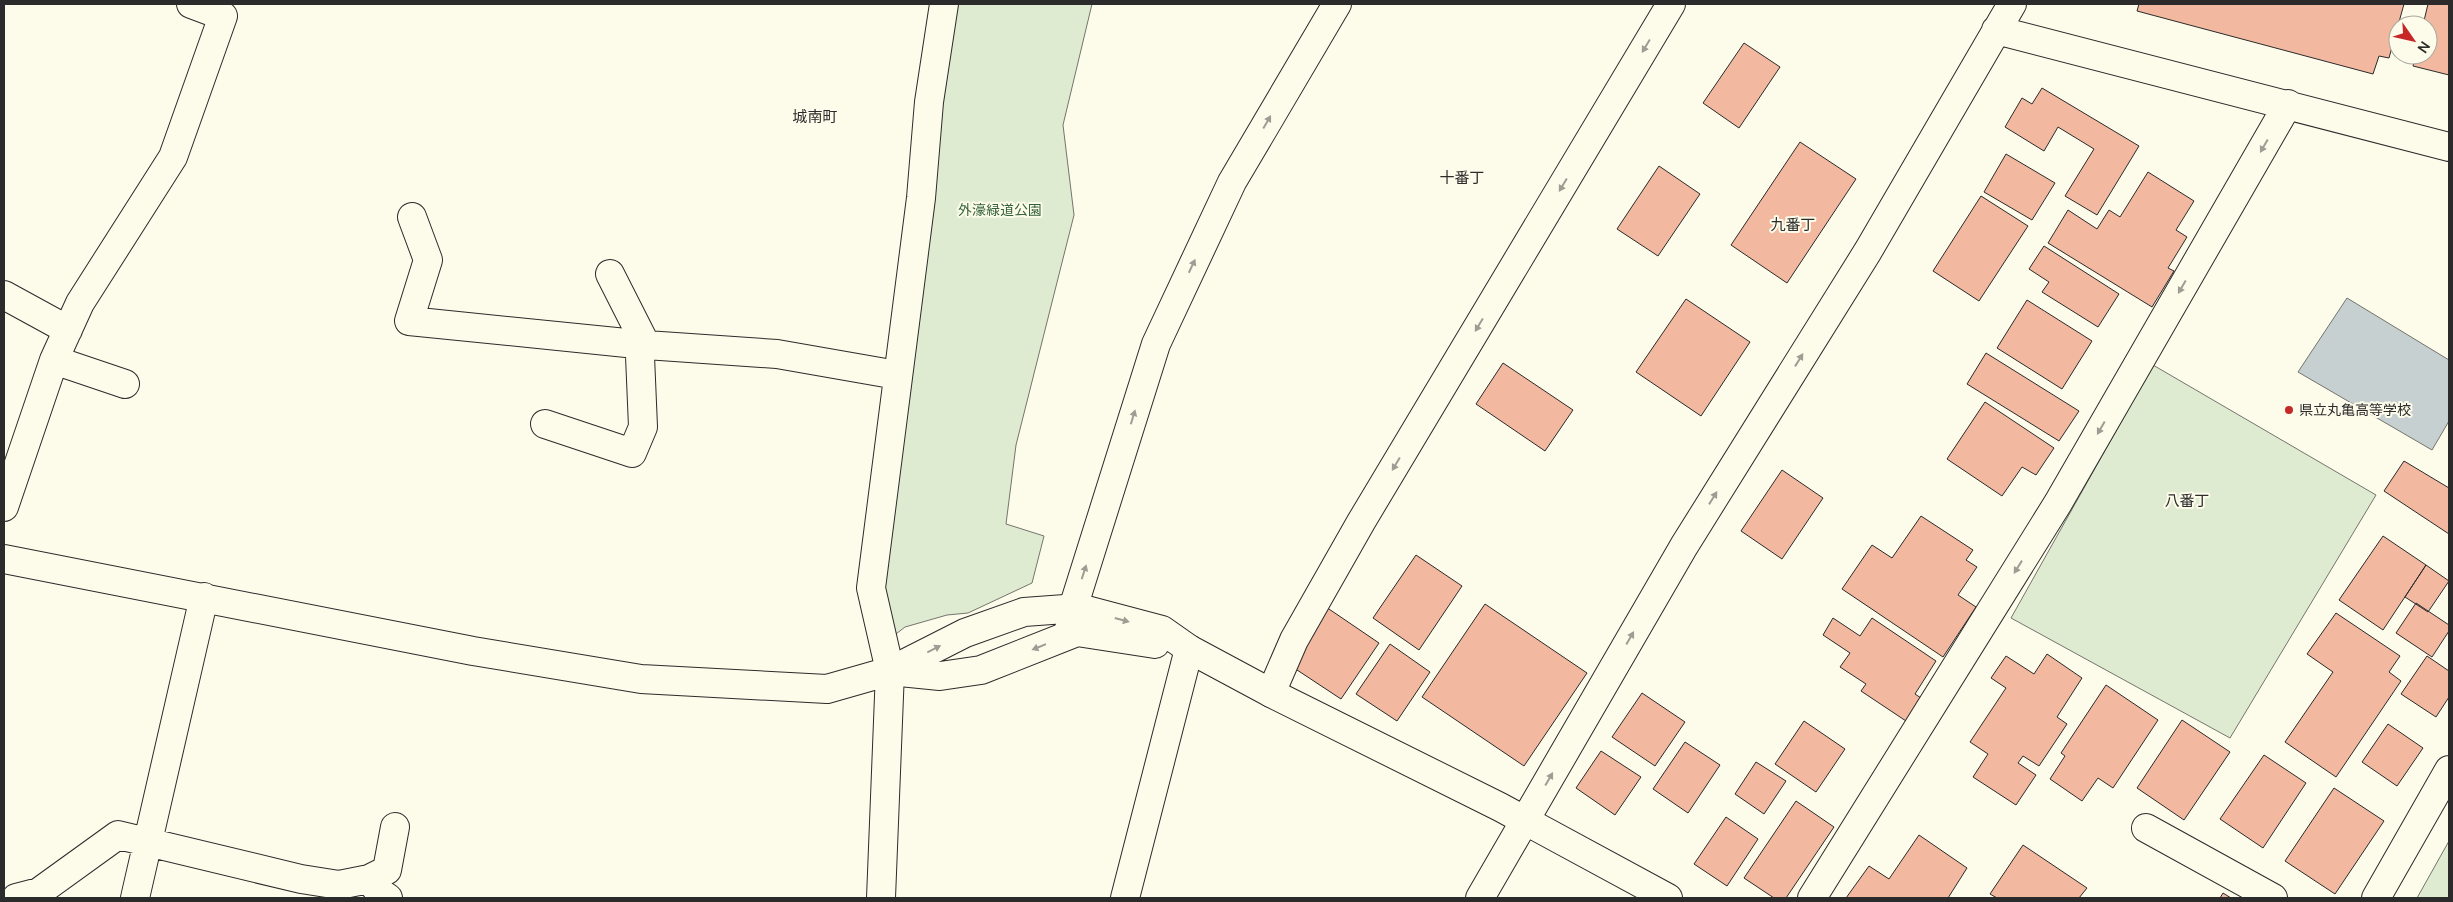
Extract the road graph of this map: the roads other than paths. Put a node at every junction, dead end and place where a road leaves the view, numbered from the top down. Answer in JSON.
{"nodes":[{"id":1,"x":191,"y":4,"type":"edge"},
{"id":2,"x":944,"y":4,"type":"edge"},
{"id":3,"x":1337,"y":4,"type":"edge"},
{"id":4,"x":1671,"y":4,"type":"edge"},
{"id":5,"x":2012,"y":4,"type":"edge"},
{"id":6,"x":1996,"y":30,"type":"junction"},
{"id":7,"x":2288,"y":104,"type":"junction"},
{"id":8,"x":2449,"y":147,"type":"edge"},
{"id":9,"x":412,"y":217,"type":"dead end"},
{"id":10,"x":610,"y":274,"type":"dead end"},
{"id":11,"x":4,"y":295,"type":"edge"},
{"id":12,"x":68,"y":330,"type":"junction"},
{"id":13,"x":646,"y":345,"type":"junction"},
{"id":14,"x":54,"y":360,"type":"junction"},
{"id":15,"x":897,"y":375,"type":"junction"},
{"id":16,"x":125,"y":384,"type":"dead end"},
{"id":17,"x":545,"y":424,"type":"dead end"},
{"id":18,"x":4,"y":507,"type":"edge"},
{"id":19,"x":4,"y":559,"type":"edge"},
{"id":20,"x":204,"y":597,"type":"junction"},
{"id":21,"x":1073,"y":608,"type":"junction"},
{"id":22,"x":1067,"y":636,"type":"junction"},
{"id":23,"x":1189,"y":649,"type":"junction"},
{"id":24,"x":890,"y":671,"type":"junction"},
{"id":25,"x":1271,"y":693,"type":"junction"},
{"id":26,"x":2449,"y":770,"type":"edge"},
{"id":27,"x":1524,"y":821,"type":"junction"},
{"id":28,"x":395,"y":827,"type":"dead end"},
{"id":29,"x":2146,"y":828,"type":"dead end"},
{"id":30,"x":148,"y":843,"type":"junction"},
{"id":31,"x":369,"y":879,"type":"junction"},
{"id":32,"x":16,"y":898,"type":"edge"},
{"id":33,"x":136,"y":898,"type":"edge"},
{"id":34,"x":388,"y":898,"type":"edge"},
{"id":35,"x":881,"y":898,"type":"edge"},
{"id":36,"x":1125,"y":898,"type":"edge"},
{"id":37,"x":1480,"y":898,"type":"edge"},
{"id":38,"x":1668,"y":898,"type":"edge"},
{"id":39,"x":1812,"y":898,"type":"edge"},
{"id":40,"x":2273,"y":898,"type":"edge"},
{"id":41,"x":2376,"y":898,"type":"edge"}],
"edges":[{"from":1,"to":12,"type":"street"},
{"from":2,"to":15,"type":"street"},
{"from":21,"to":3,"type":"street","one_way":true},
{"from":4,"to":25,"type":"street","one_way":true},
{"from":5,"to":6,"type":"street"},
{"from":6,"to":7,"type":"street"},
{"from":27,"to":6,"type":"street","one_way":true},
{"from":7,"to":8,"type":"street"},
{"from":7,"to":39,"type":"street","one_way":true},
{"from":9,"to":13,"type":"street"},
{"from":10,"to":13,"type":"street"},
{"from":11,"to":12,"type":"street"},
{"from":12,"to":14,"type":"street"},
{"from":13,"to":15,"type":"street"},
{"from":13,"to":17,"type":"street"},
{"from":14,"to":16,"type":"street"},
{"from":14,"to":18,"type":"street"},
{"from":15,"to":24,"type":"street"},
{"from":19,"to":20,"type":"street"},
{"from":20,"to":24,"type":"street"},
{"from":20,"to":30,"type":"street"},
{"from":21,"to":22,"type":"street"},
{"from":21,"to":23,"type":"street","one_way":true},
{"from":24,"to":21,"type":"street","one_way":true},
{"from":22,"to":23,"type":"street"},
{"from":22,"to":24,"type":"street","one_way":true},
{"from":23,"to":25,"type":"street"},
{"from":23,"to":36,"type":"street"},
{"from":24,"to":35,"type":"street"},
{"from":25,"to":27,"type":"street"},
{"from":26,"to":41,"type":"street"},
{"from":27,"to":37,"type":"street"},
{"from":27,"to":38,"type":"street"},
{"from":28,"to":31,"type":"street"},
{"from":29,"to":40,"type":"street"},
{"from":30,"to":31,"type":"street"},
{"from":30,"to":32,"type":"street"},
{"from":30,"to":33,"type":"street"},
{"from":31,"to":34,"type":"street"}]}
